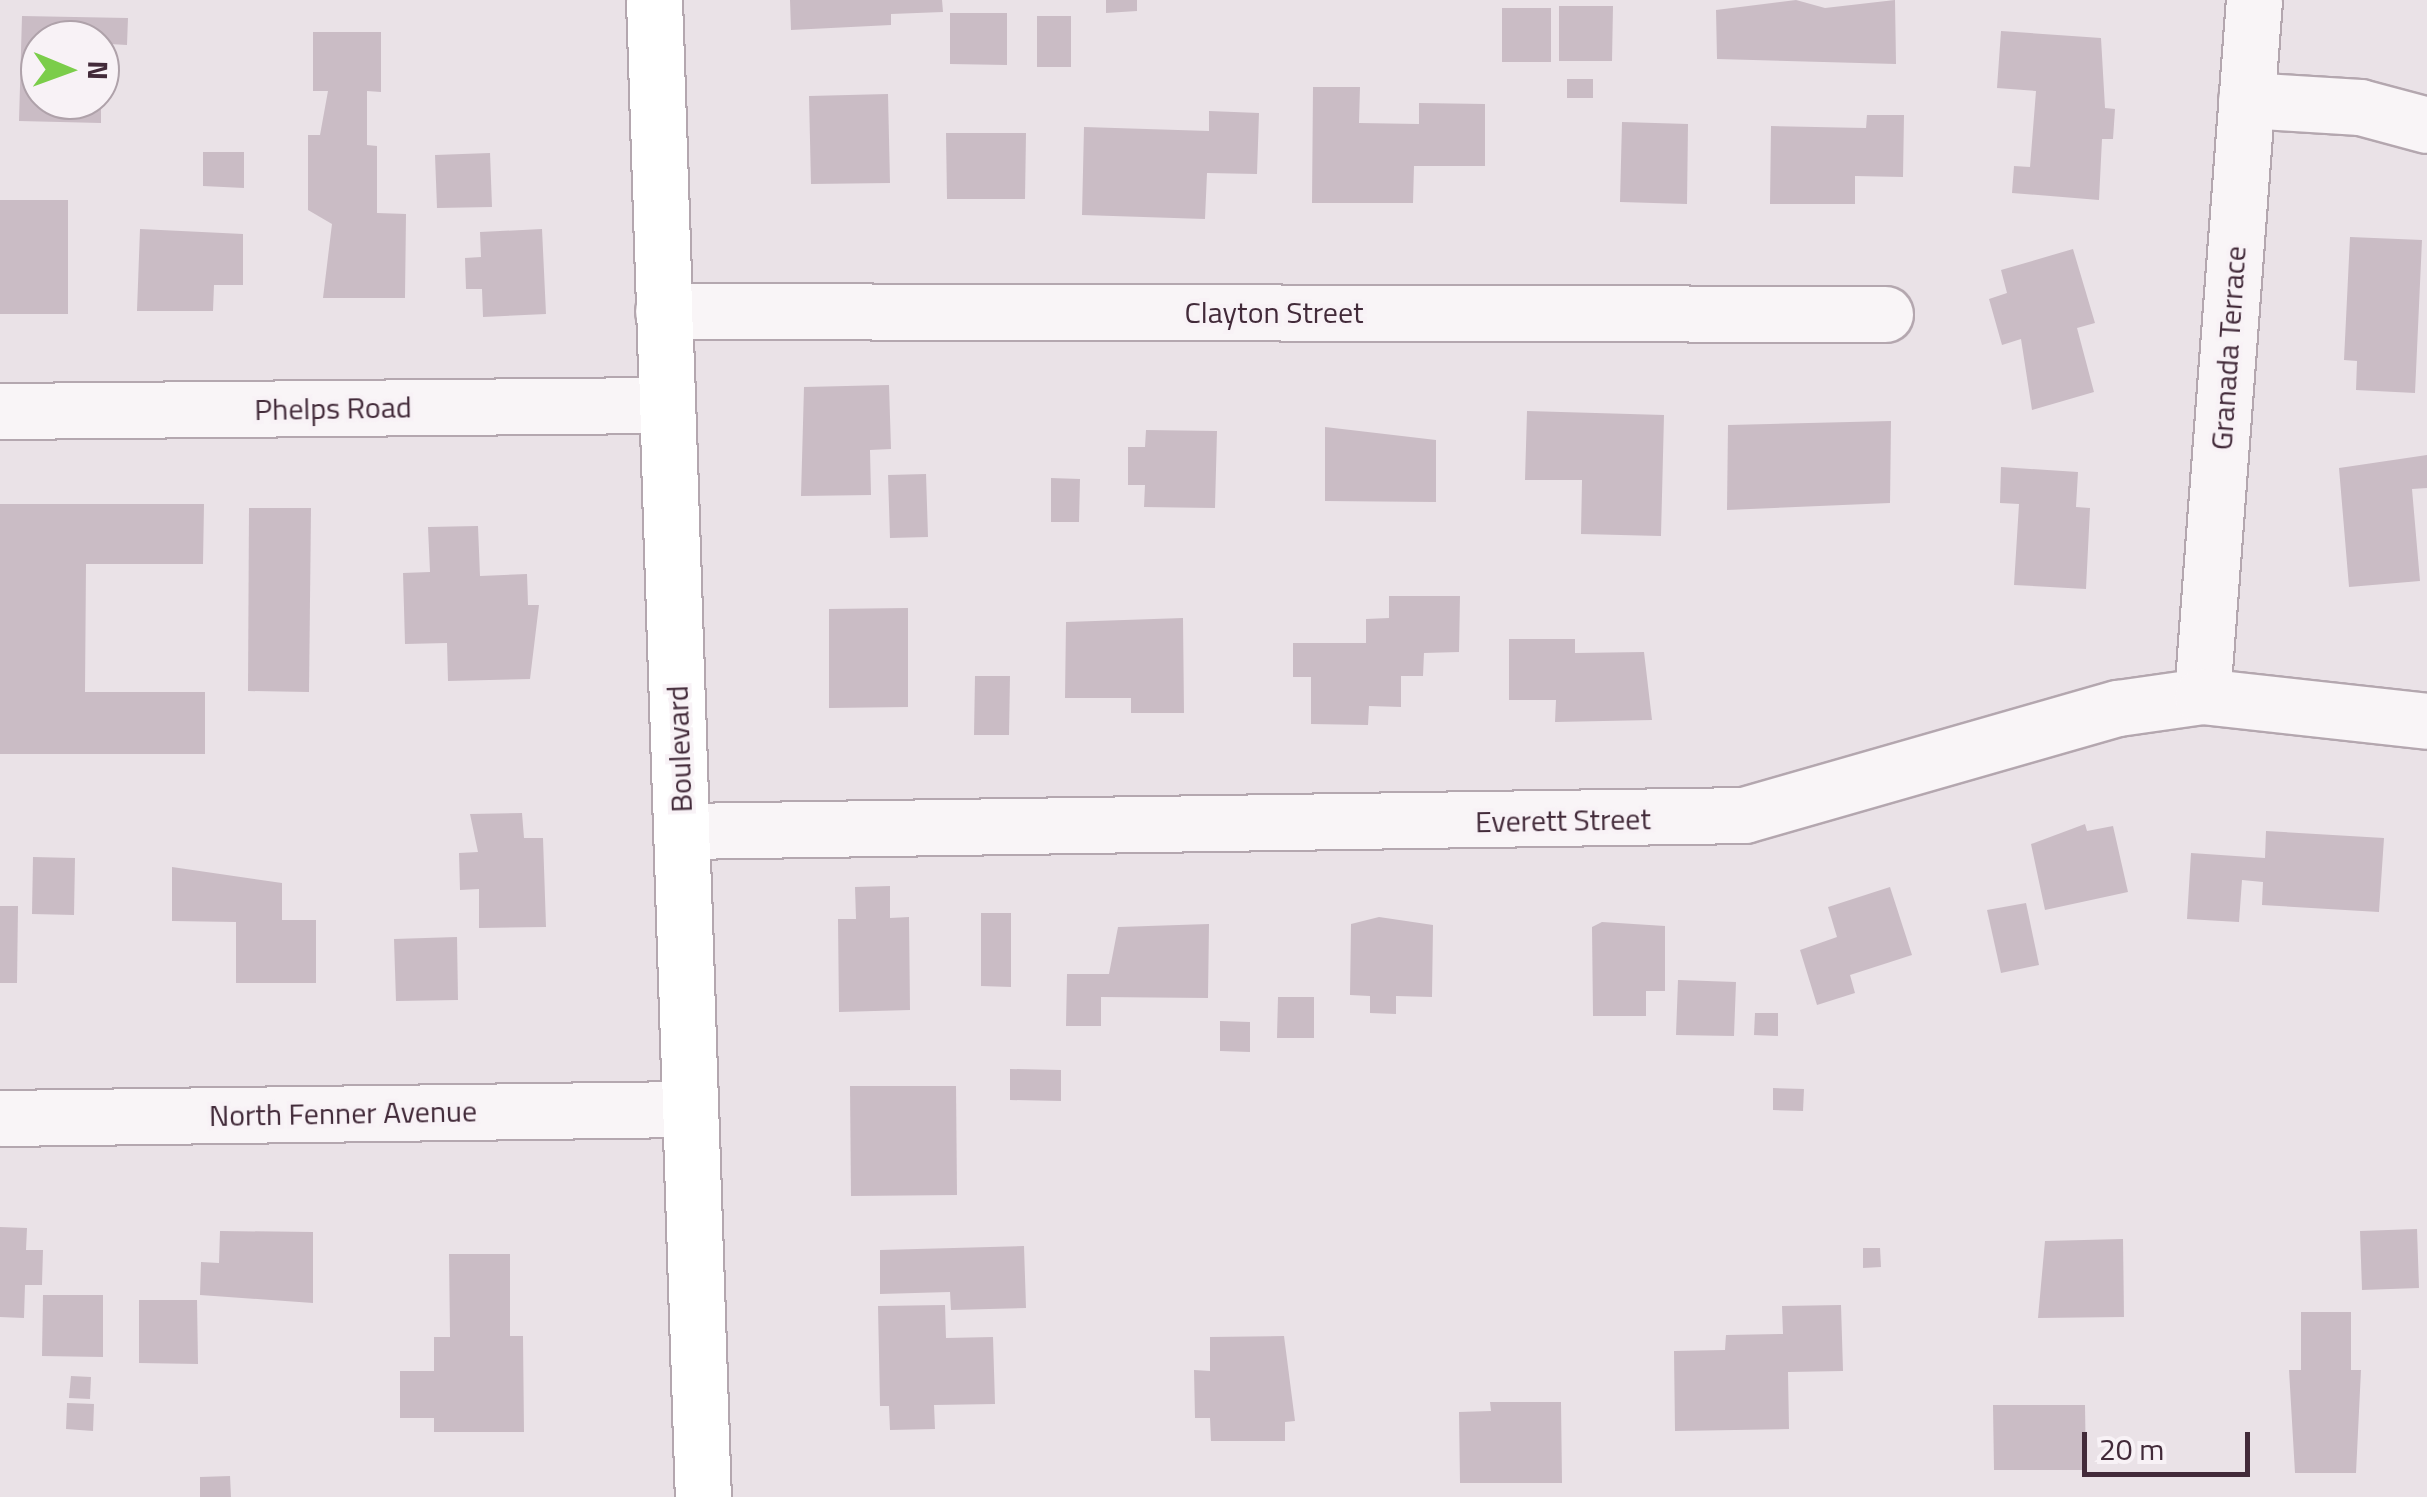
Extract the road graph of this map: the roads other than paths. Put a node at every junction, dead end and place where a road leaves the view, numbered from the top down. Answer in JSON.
{"nodes":[{"id":1,"x":654,"y":0,"type":"edge"},
{"id":2,"x":2254,"y":0,"type":"edge"},
{"id":3,"x":2246,"y":100,"type":"junction"},
{"id":4,"x":2427,"y":125,"type":"edge"},
{"id":5,"x":663,"y":311,"type":"junction"},
{"id":6,"x":1884,"y":314,"type":"dead end"},
{"id":7,"x":666,"y":405,"type":"junction"},
{"id":8,"x":0,"y":411,"type":"edge"},
{"id":9,"x":2202,"y":696,"type":"junction"},
{"id":10,"x":2427,"y":721,"type":"edge"},
{"id":11,"x":682,"y":831,"type":"junction"},
{"id":12,"x":685,"y":1109,"type":"junction"},
{"id":13,"x":0,"y":1118,"type":"edge"},
{"id":14,"x":703,"y":1497,"type":"edge"}],
"edges":[{"from":1,"to":5,"type":"street","name":"Boulevard"},
{"from":2,"to":3,"type":"street","name":"Granada Terrace"},
{"from":3,"to":4,"type":"street"},
{"from":3,"to":9,"type":"street","name":"Granada Terrace"},
{"from":5,"to":6,"type":"street","name":"Clayton Street"},
{"from":5,"to":7,"type":"street","name":"Boulevard"},
{"from":7,"to":8,"type":"street","name":"Phelps Road"},
{"from":7,"to":11,"type":"street","name":"Boulevard"},
{"from":9,"to":10,"type":"street","name":"Everett Street"},
{"from":9,"to":11,"type":"street","name":"Everett Street"},
{"from":11,"to":12,"type":"street","name":"Boulevard"},
{"from":12,"to":13,"type":"street","name":"North Fenner Avenue"},
{"from":12,"to":14,"type":"street","name":"Boulevard"}]}
